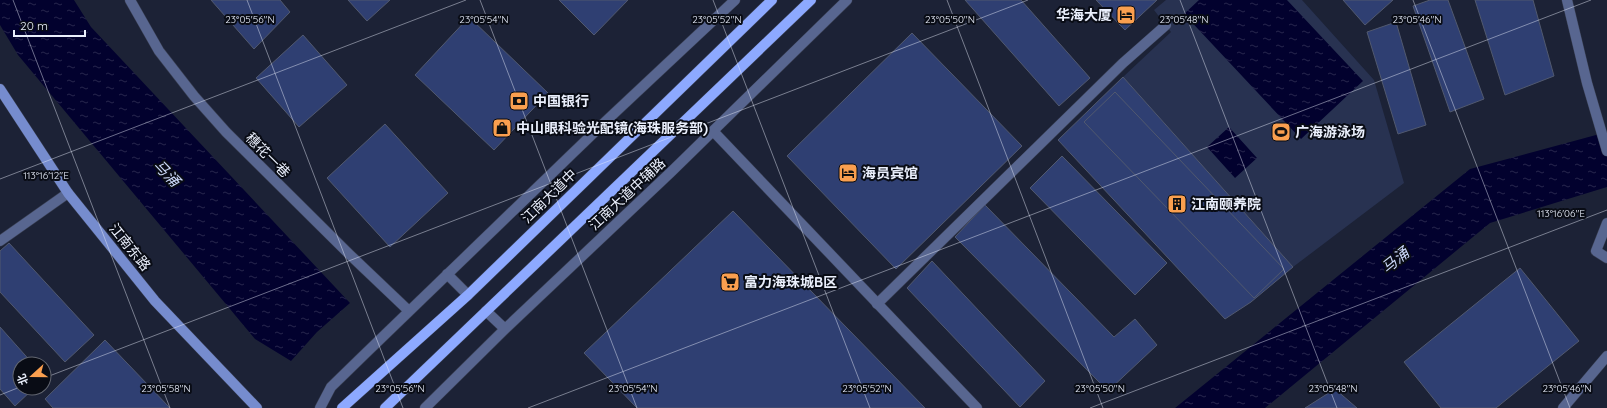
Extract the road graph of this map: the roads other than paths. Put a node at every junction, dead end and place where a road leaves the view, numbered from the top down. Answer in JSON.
{"nodes":[{"id":1,"x":130,"y":0,"type":"edge"},
{"id":2,"x":735,"y":0,"type":"edge"},
{"id":3,"x":772,"y":0,"type":"edge"},
{"id":4,"x":811,"y":0,"type":"edge"},
{"id":5,"x":847,"y":0,"type":"edge"},
{"id":6,"x":1567,"y":0,"type":"edge"},
{"id":7,"x":1166,"y":25,"type":"dead end"},
{"id":8,"x":0,"y":88,"type":"edge"},
{"id":9,"x":713,"y":131,"type":"junction"},
{"id":10,"x":1607,"y":151,"type":"edge"},
{"id":11,"x":68,"y":193,"type":"junction"},
{"id":12,"x":1607,"y":224,"type":"edge"},
{"id":13,"x":0,"y":241,"type":"edge"},
{"id":14,"x":1607,"y":258,"type":"edge"},
{"id":15,"x":447,"y":274,"type":"junction"},
{"id":16,"x":468,"y":295,"type":"junction"},
{"id":17,"x":877,"y":304,"type":"junction"},
{"id":18,"x":409,"y":311,"type":"junction"},
{"id":19,"x":486,"y":311,"type":"junction"},
{"id":20,"x":505,"y":329,"type":"junction"},
{"id":21,"x":1607,"y":356,"type":"edge"},
{"id":22,"x":257,"y":408,"type":"edge"},
{"id":23,"x":320,"y":408,"type":"edge"},
{"id":24,"x":342,"y":408,"type":"edge"},
{"id":25,"x":385,"y":408,"type":"edge"},
{"id":26,"x":425,"y":408,"type":"edge"},
{"id":27,"x":977,"y":408,"type":"edge"},
{"id":28,"x":1563,"y":408,"type":"edge"}],
"edges":[{"from":1,"to":18,"type":"street","name":"穗花一巷"},
{"from":2,"to":15,"type":"street"},
{"from":3,"to":16,"type":"main road","name":"江南大道中"},
{"from":4,"to":19,"type":"main road"},
{"from":5,"to":9,"type":"street","name":"江南大道中辅路"},
{"from":6,"to":10,"type":"street"},
{"from":7,"to":17,"type":"street"},
{"from":8,"to":11,"type":"street","name":"江南东路"},
{"from":9,"to":17,"type":"street"},
{"from":9,"to":20,"type":"street","name":"江南大道中辅路"},
{"from":11,"to":13,"type":"street"},
{"from":11,"to":22,"type":"street","name":"江南东路"},
{"from":12,"to":14,"type":"street"},
{"from":15,"to":16,"type":"street"},
{"from":15,"to":18,"type":"street"},
{"from":16,"to":24,"type":"main road","name":"江南大道中"},
{"from":17,"to":27,"type":"street"},
{"from":18,"to":23,"type":"street"},
{"from":19,"to":20,"type":"street"},
{"from":19,"to":25,"type":"main road"},
{"from":20,"to":26,"type":"street","name":"江南大道中辅路"},
{"from":21,"to":28,"type":"street"}]}
